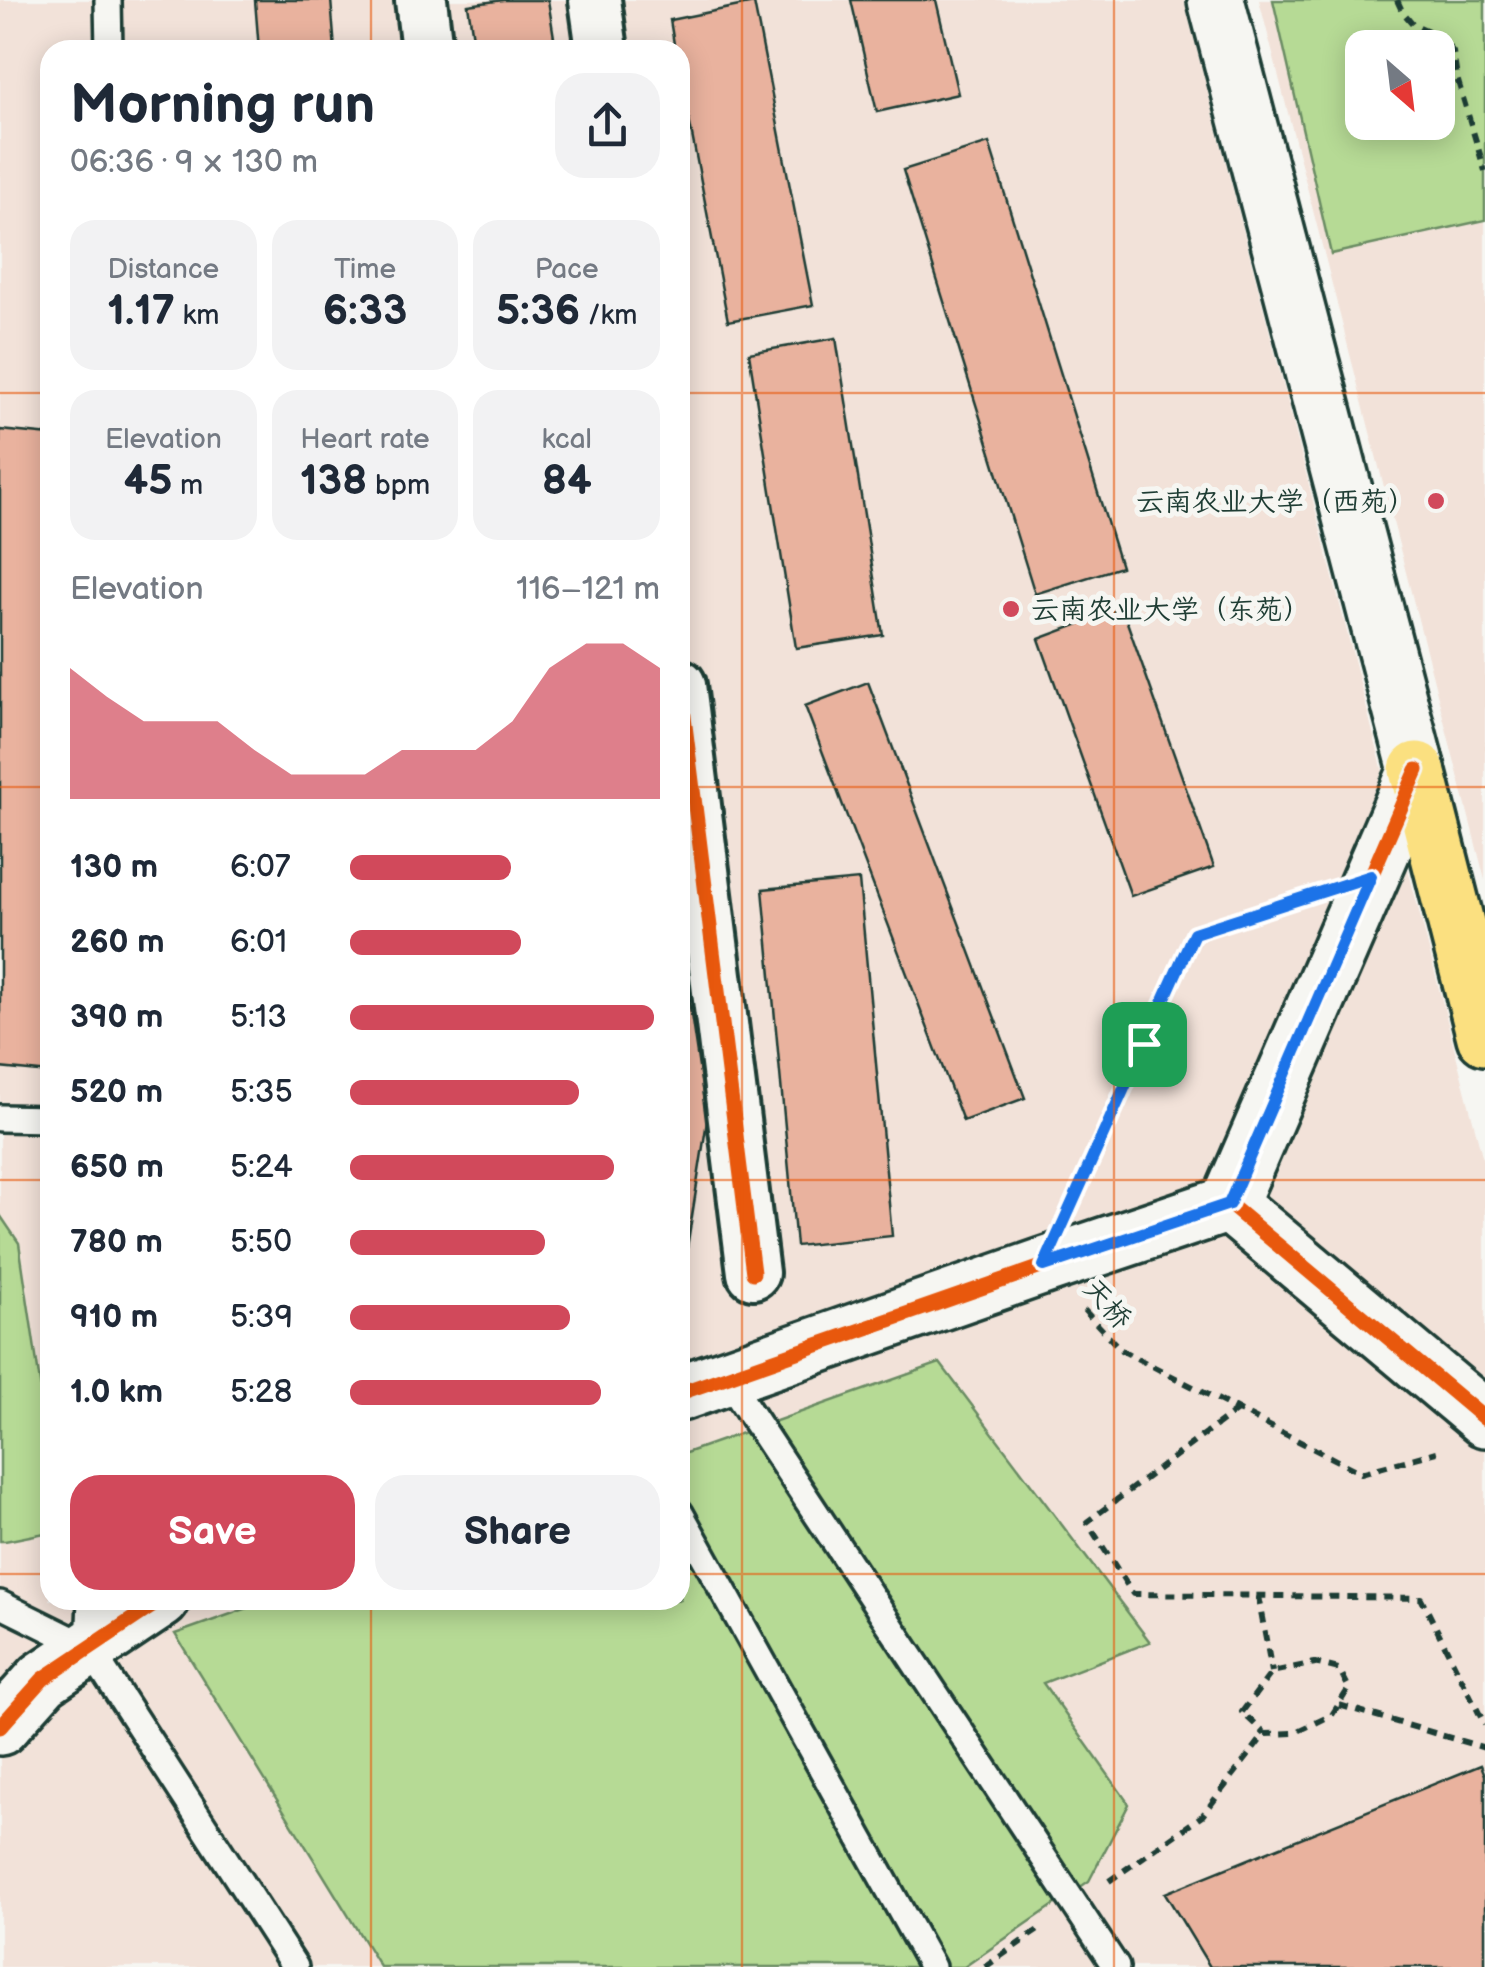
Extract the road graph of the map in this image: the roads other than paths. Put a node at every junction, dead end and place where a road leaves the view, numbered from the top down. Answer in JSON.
{"nodes":[{"id":1,"x":108,"y":0,"type":"edge"},
{"id":2,"x":421,"y":0,"type":"edge"},
{"id":3,"x":596,"y":0,"type":"edge"},
{"id":4,"x":1216,"y":0,"type":"edge"},
{"id":5,"x":109,"y":40,"type":"edge"},
{"id":6,"x":426,"y":40,"type":"edge"},
{"id":7,"x":601,"y":40,"type":"edge"},
{"id":8,"x":690,"y":766,"type":"edge"},
{"id":9,"x":1416,"y":770,"type":"junction"},
{"id":10,"x":1485,"y":1037,"type":"edge"},
{"id":11,"x":0,"y":1118,"type":"edge"},
{"id":12,"x":40,"y":1119,"type":"edge"},
{"id":13,"x":1229,"y":1204,"type":"junction"},
{"id":14,"x":753,"y":1273,"type":"dead end"},
{"id":15,"x":703,"y":1385,"type":"edge"},
{"id":16,"x":1467,"y":1434,"type":"edge"},
{"id":17,"x":690,"y":1531,"type":"edge"},
{"id":18,"x":0,"y":1604,"type":"edge"},
{"id":19,"x":131,"y":1610,"type":"edge"},
{"id":20,"x":90,"y":1624,"type":"edge"},
{"id":21,"x":0,"y":1727,"type":"edge"},
{"id":22,"x":295,"y":1967,"type":"edge"},
{"id":23,"x":932,"y":1967,"type":"edge"},
{"id":24,"x":1116,"y":1967,"type":"edge"}],
"edges":[{"from":1,"to":5,"type":"lane"},
{"from":2,"to":6,"type":"street"},
{"from":3,"to":7,"type":"street"},
{"from":4,"to":9,"type":"street"},
{"from":8,"to":14,"type":"street"},
{"from":9,"to":10,"type":"main road"},
{"from":9,"to":13,"type":"street"},
{"from":11,"to":12,"type":"lane"},
{"from":13,"to":15,"type":"street"},
{"from":13,"to":16,"type":"street"},
{"from":15,"to":24,"type":"lane"},
{"from":17,"to":23,"type":"lane"},
{"from":18,"to":20,"type":"lane"},
{"from":19,"to":20,"type":"street"},
{"from":20,"to":21,"type":"street"},
{"from":20,"to":22,"type":"lane"}]}
